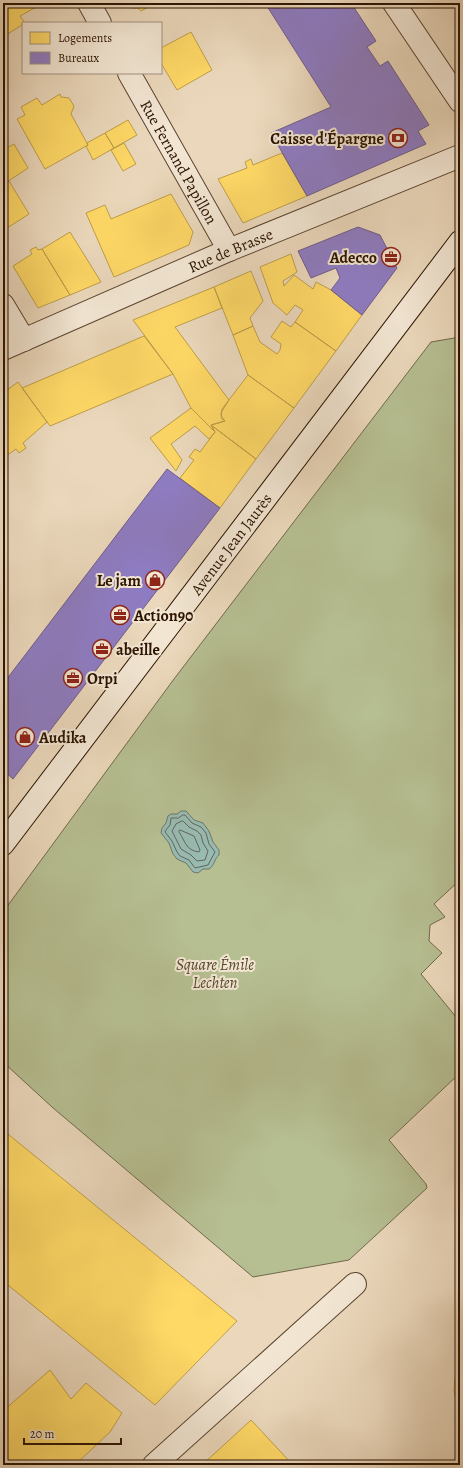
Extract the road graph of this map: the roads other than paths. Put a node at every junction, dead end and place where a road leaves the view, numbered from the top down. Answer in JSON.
{"nodes":[{"id":1,"x":89,"y":3,"type":"edge"},
{"id":2,"x":394,"y":3,"type":"edge"},
{"id":3,"x":99,"y":22,"type":"edge"},
{"id":4,"x":130,"y":74,"type":"edge"},
{"id":5,"x":460,"y":101,"type":"edge"},
{"id":6,"x":460,"y":156,"type":"edge"},
{"id":7,"x":460,"y":242,"type":"edge"},
{"id":8,"x":229,"y":250,"type":"junction"},
{"id":9,"x":3,"y":305,"type":"edge"},
{"id":10,"x":24,"y":340,"type":"junction"},
{"id":11,"x":3,"y":349,"type":"edge"},
{"id":12,"x":3,"y":844,"type":"edge"},
{"id":13,"x":355,"y":1284,"type":"dead end"},
{"id":14,"x":154,"y":1465,"type":"edge"}],
"edges":[{"from":1,"to":3,"type":"street"},
{"from":2,"to":5,"type":"street"},
{"from":4,"to":8,"type":"street","name":"Rue Fernand Papillon"},
{"from":6,"to":8,"type":"street","name":"Rue de Brasse"},
{"from":7,"to":12,"type":"street","name":"Avenue Jean Jaurès"},
{"from":8,"to":10,"type":"street","name":"Rue de Brasse"},
{"from":9,"to":10,"type":"street"},
{"from":10,"to":11,"type":"street","name":"Rue de Brasse"},
{"from":13,"to":14,"type":"street"}]}
